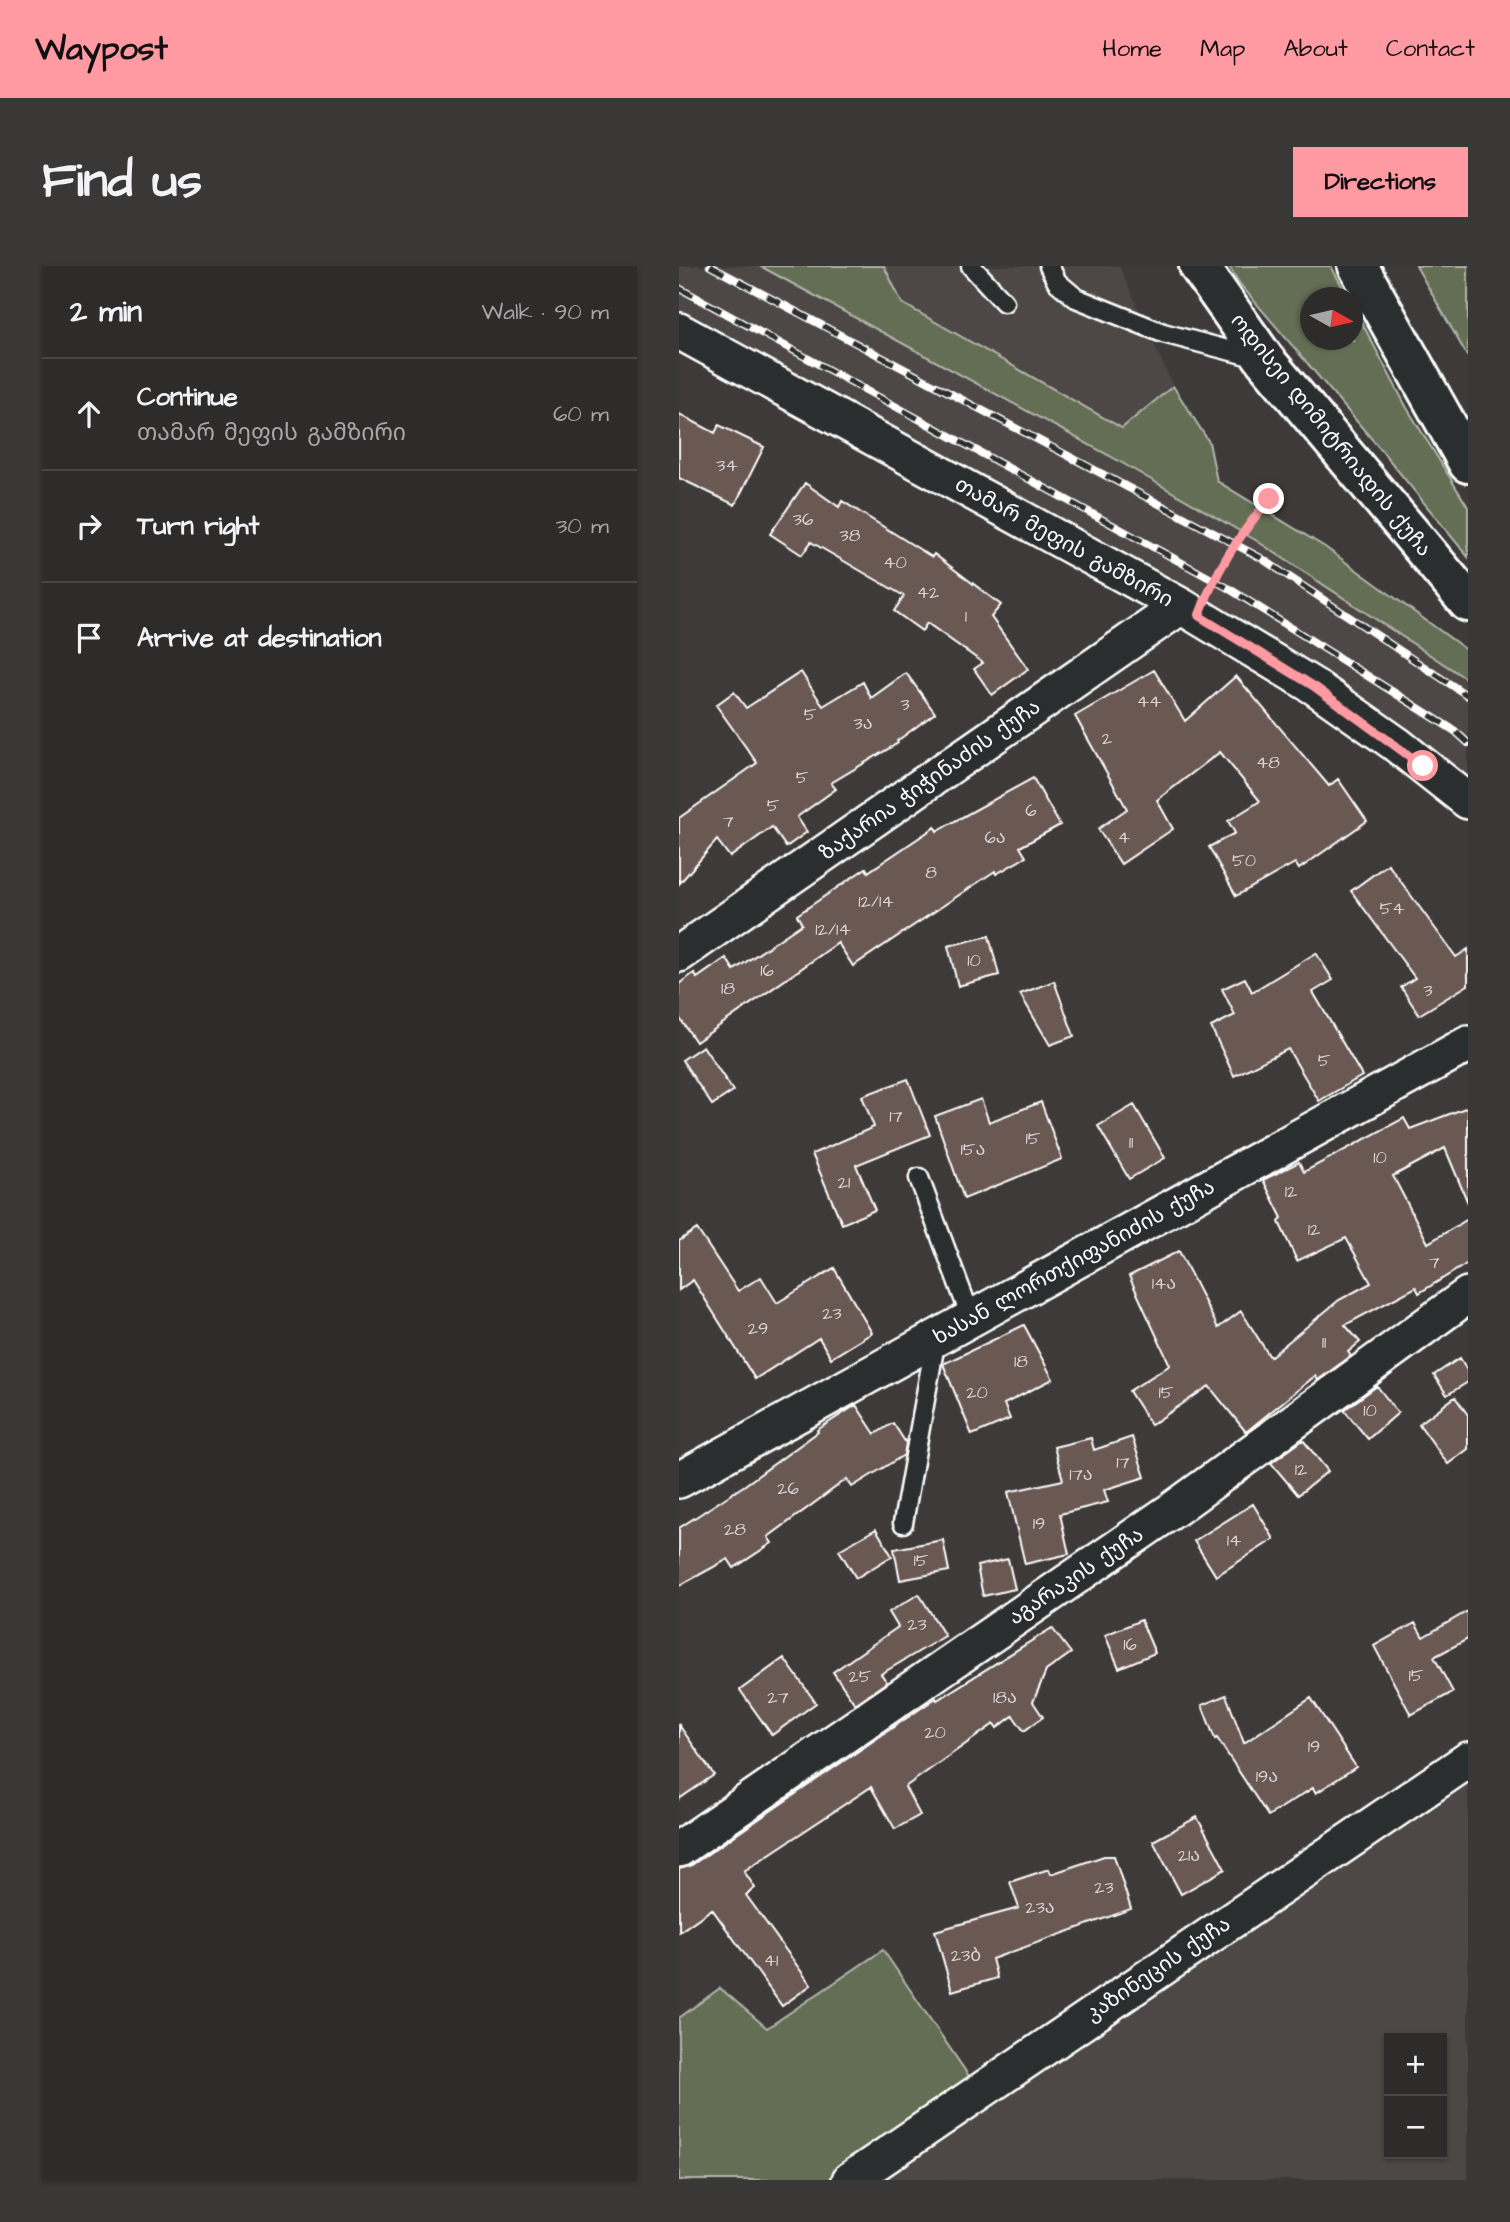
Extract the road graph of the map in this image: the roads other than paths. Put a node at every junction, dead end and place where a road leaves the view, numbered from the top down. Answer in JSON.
{"nodes":[{"id":1,"x":971,"y":266,"type":"edge"},
{"id":2,"x":1049,"y":266,"type":"edge"},
{"id":3,"x":1199,"y":266,"type":"edge"},
{"id":4,"x":1358,"y":266,"type":"edge"},
{"id":5,"x":1004,"y":302,"type":"dead end"},
{"id":6,"x":679,"y":331,"type":"edge"},
{"id":7,"x":1265,"y":360,"type":"junction"},
{"id":8,"x":1468,"y":463,"type":"edge"},
{"id":9,"x":1468,"y":602,"type":"edge"},
{"id":10,"x":1190,"y":611,"type":"junction"},
{"id":11,"x":1468,"y":802,"type":"edge"},
{"id":12,"x":679,"y":954,"type":"edge"},
{"id":13,"x":1468,"y":1044,"type":"edge"},
{"id":14,"x":919,"y":1178,"type":"dead end"},
{"id":15,"x":1468,"y":1295,"type":"edge"},
{"id":16,"x":972,"y":1320,"type":"junction"},
{"id":17,"x":936,"y":1338,"type":"junction"},
{"id":18,"x":679,"y":1480,"type":"edge"},
{"id":19,"x":903,"y":1523,"type":"dead end"},
{"id":20,"x":1468,"y":1760,"type":"edge"},
{"id":21,"x":679,"y":1849,"type":"edge"},
{"id":22,"x":850,"y":2180,"type":"edge"}],
"edges":[{"from":1,"to":5,"type":"lane"},
{"from":2,"to":7,"type":"lane"},
{"from":3,"to":7,"type":"main road","name":"ოდისეი დიმიტრიადის ქუჩა"},
{"from":4,"to":8,"type":"main road"},
{"from":6,"to":10,"type":"street","name":"თამარ მეფის გამზირი"},
{"from":7,"to":9,"type":"main road","name":"ოდისეი დიმიტრიადის ქუჩა"},
{"from":10,"to":11,"type":"street","name":"თამარ მეფის გამზირი"},
{"from":10,"to":12,"type":"street","name":"ზაქარია ჭიჭინაძის ქუჩა"},
{"from":13,"to":16,"type":"street","name":"ხასან ლორთქიფანიძის ქუჩა"},
{"from":14,"to":16,"type":"lane"},
{"from":15,"to":21,"type":"street","name":"აგარაკის ქუჩა"},
{"from":16,"to":17,"type":"street","name":"ხასან ლორთქიფანიძის ქუჩა"},
{"from":17,"to":18,"type":"street","name":"ხასან ლორთქიფანიძის ქუჩა"},
{"from":17,"to":19,"type":"lane"},
{"from":20,"to":22,"type":"street","name":"კაზინეცის ქუჩა"}]}
